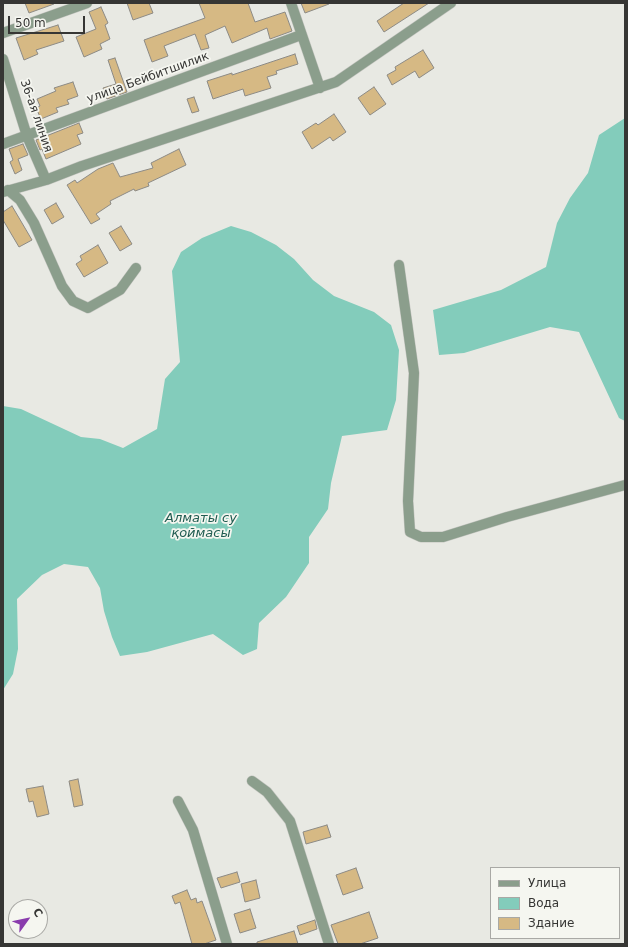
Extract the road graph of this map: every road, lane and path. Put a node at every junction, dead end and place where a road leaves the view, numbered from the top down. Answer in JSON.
{"nodes":[{"id":1,"x":87,"y":3,"type":"edge"},
{"id":2,"x":291,"y":3,"type":"edge"},
{"id":3,"x":451,"y":3,"type":"edge"},
{"id":4,"x":3,"y":33,"type":"edge"},
{"id":5,"x":301,"y":35,"type":"junction"},
{"id":6,"x":3,"y":59,"type":"edge"},
{"id":7,"x":320,"y":88,"type":"junction"},
{"id":8,"x":27,"y":136,"type":"junction"},
{"id":9,"x":3,"y":144,"type":"edge"},
{"id":10,"x":46,"y":180,"type":"junction"},
{"id":11,"x":5,"y":191,"type":"edge"},
{"id":12,"x":398,"y":265,"type":"dead end"},
{"id":13,"x":136,"y":268,"type":"dead end"},
{"id":14,"x":625,"y":485,"type":"edge"},
{"id":15,"x":252,"y":781,"type":"dead end"},
{"id":16,"x":178,"y":801,"type":"dead end"},
{"id":17,"x":228,"y":944,"type":"edge"},
{"id":18,"x":329,"y":944,"type":"edge"}],
"edges":[{"from":1,"to":4,"type":"street"},
{"from":2,"to":5,"type":"street"},
{"from":3,"to":7,"type":"street"},
{"from":5,"to":7,"type":"street"},
{"from":5,"to":8,"type":"street","name":"улица Бейбитшилик"},
{"from":6,"to":8,"type":"street","name":"36-ая линия"},
{"from":7,"to":10,"type":"street"},
{"from":8,"to":9,"type":"street","name":"улица Бейбитшилик"},
{"from":8,"to":10,"type":"street","name":"36-ая линия"},
{"from":10,"to":11,"type":"street"},
{"from":11,"to":13,"type":"street"},
{"from":12,"to":14,"type":"street"},
{"from":15,"to":18,"type":"street"},
{"from":16,"to":17,"type":"street"}]}
